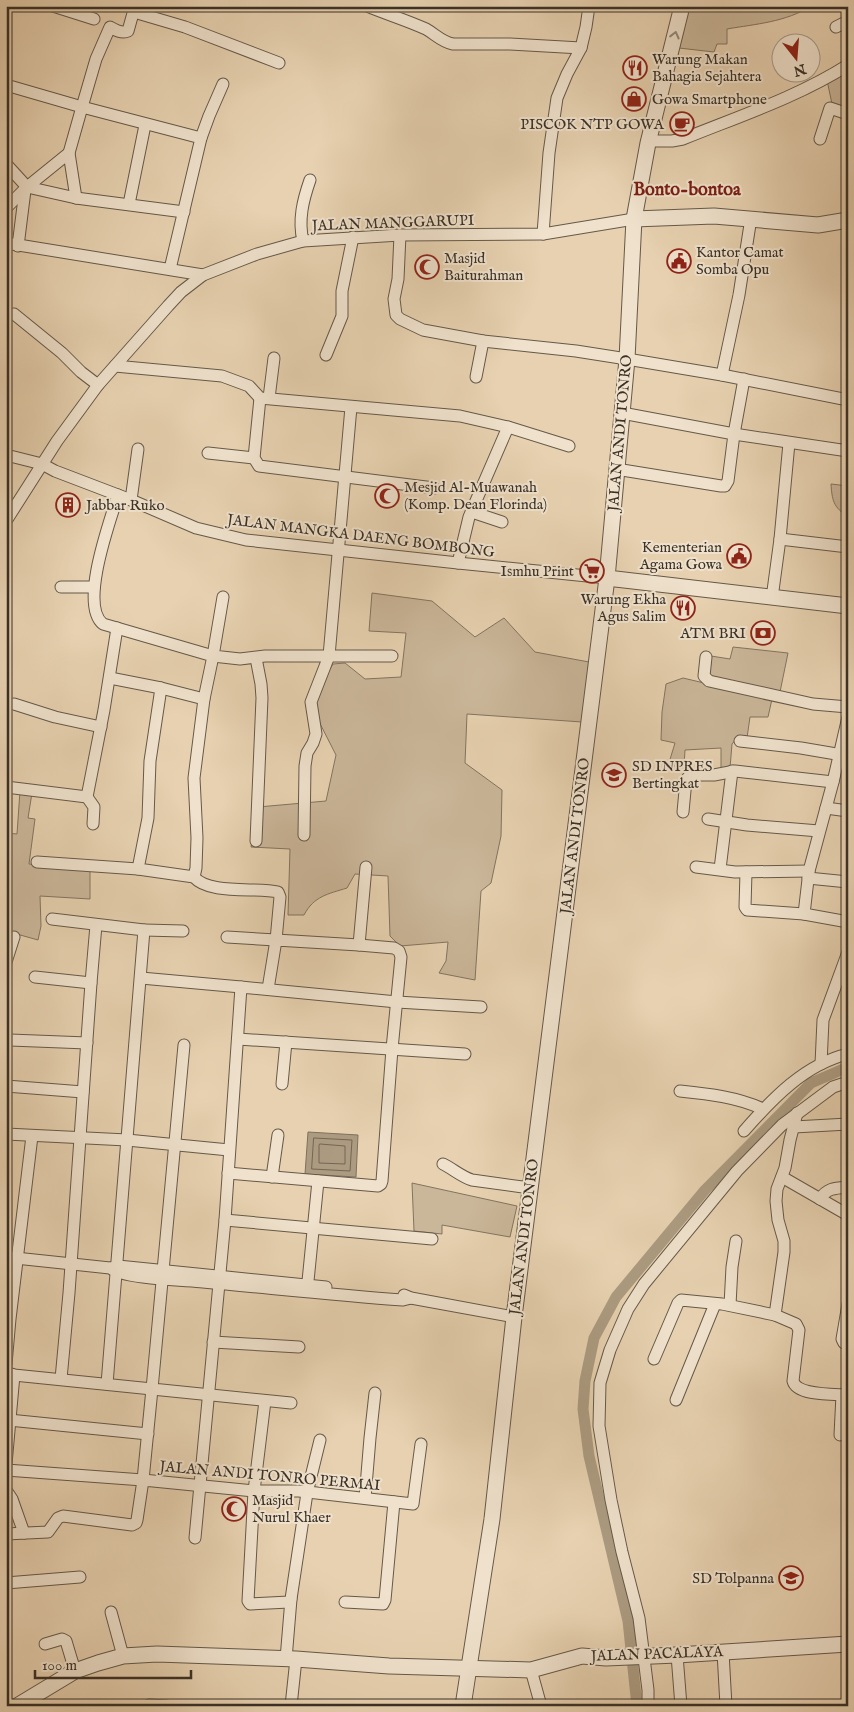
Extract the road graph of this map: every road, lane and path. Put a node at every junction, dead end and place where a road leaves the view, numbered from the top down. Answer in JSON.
{"nodes":[{"id":1,"x":53,"y":6,"type":"edge"},
{"id":2,"x":366,"y":6,"type":"edge"},
{"id":3,"x":589,"y":6,"type":"edge"},
{"id":4,"x":682,"y":6,"type":"edge"},
{"id":5,"x":134,"y":10,"type":"edge"},
{"id":6,"x":94,"y":19,"type":"dead end"},
{"id":7,"x":848,"y":21,"type":"edge"},
{"id":8,"x":836,"y":27,"type":"dead end"},
{"id":9,"x":581,"y":48,"type":"junction"},
{"id":10,"x":279,"y":63,"type":"dead end"},
{"id":11,"x":848,"y":65,"type":"edge"},
{"id":12,"x":6,"y":84,"type":"edge"},
{"id":13,"x":223,"y":84,"type":"dead end"},
{"id":14,"x":82,"y":107,"type":"junction"},
{"id":15,"x":848,"y":114,"type":"edge"},
{"id":16,"x":145,"y":125,"type":"junction"},
{"id":17,"x":201,"y":138,"type":"junction"},
{"id":18,"x":820,"y":139,"type":"dead end"},
{"id":19,"x":650,"y":141,"type":"junction"},
{"id":20,"x":69,"y":153,"type":"junction"},
{"id":21,"x":6,"y":164,"type":"edge"},
{"id":22,"x":310,"y":180,"type":"dead end"},
{"id":23,"x":26,"y":188,"type":"junction"},
{"id":24,"x":76,"y":198,"type":"junction"},
{"id":25,"x":129,"y":204,"type":"junction"},
{"id":26,"x":6,"y":208,"type":"edge"},
{"id":27,"x":184,"y":212,"type":"junction"},
{"id":28,"x":751,"y":218,"type":"junction"},
{"id":29,"x":634,"y":219,"type":"junction"},
{"id":30,"x":848,"y":220,"type":"edge"},
{"id":31,"x":543,"y":234,"type":"junction"},
{"id":32,"x":400,"y":235,"type":"junction"},
{"id":33,"x":353,"y":237,"type":"junction"},
{"id":34,"x":303,"y":241,"type":"junction"},
{"id":35,"x":6,"y":243,"type":"edge"},
{"id":36,"x":18,"y":246,"type":"junction"},
{"id":37,"x":170,"y":269,"type":"junction"},
{"id":38,"x":203,"y":275,"type":"junction"},
{"id":39,"x":14,"y":314,"type":"dead end"},
{"id":40,"x":484,"y":341,"type":"junction"},
{"id":41,"x":326,"y":355,"type":"dead end"},
{"id":42,"x":274,"y":358,"type":"dead end"},
{"id":43,"x":627,"y":359,"type":"junction"},
{"id":44,"x":115,"y":366,"type":"junction"},
{"id":45,"x":722,"y":375,"type":"junction"},
{"id":46,"x":476,"y":377,"type":"dead end"},
{"id":47,"x":744,"y":379,"type":"junction"},
{"id":48,"x":98,"y":385,"type":"junction"},
{"id":49,"x":264,"y":398,"type":"junction"},
{"id":50,"x":848,"y":400,"type":"edge"},
{"id":51,"x":351,"y":407,"type":"junction"},
{"id":52,"x":622,"y":413,"type":"junction"},
{"id":53,"x":508,"y":427,"type":"junction"},
{"id":54,"x":734,"y":434,"type":"junction"},
{"id":55,"x":789,"y":443,"type":"junction"},
{"id":56,"x":569,"y":446,"type":"dead end"},
{"id":57,"x":138,"y":449,"type":"dead end"},
{"id":58,"x":848,"y":451,"type":"edge"},
{"id":59,"x":208,"y":453,"type":"dead end"},
{"id":60,"x":6,"y":455,"type":"edge"},
{"id":61,"x":254,"y":458,"type":"junction"},
{"id":62,"x":42,"y":464,"type":"junction"},
{"id":63,"x":616,"y":468,"type":"junction"},
{"id":64,"x":344,"y":477,"type":"junction"},
{"id":65,"x":434,"y":488,"type":"dead end"},
{"id":66,"x":118,"y":495,"type":"junction"},
{"id":67,"x":131,"y":500,"type":"junction"},
{"id":68,"x":472,"y":512,"type":"junction"},
{"id":69,"x":6,"y":520,"type":"edge"},
{"id":70,"x":502,"y":522,"type":"dead end"},
{"id":71,"x":780,"y":539,"type":"junction"},
{"id":72,"x":848,"y":547,"type":"edge"},
{"id":73,"x":339,"y":550,"type":"junction"},
{"id":74,"x":458,"y":564,"type":"junction"},
{"id":75,"x":607,"y":578,"type":"junction"},
{"id":76,"x":61,"y":587,"type":"dead end"},
{"id":77,"x":94,"y":587,"type":"junction"},
{"id":78,"x":223,"y":597,"type":"dead end"},
{"id":79,"x":772,"y":598,"type":"junction"},
{"id":80,"x":848,"y":606,"type":"edge"},
{"id":81,"x":117,"y":628,"type":"junction"},
{"id":82,"x":213,"y":656,"type":"junction"},
{"id":83,"x":328,"y":656,"type":"junction"},
{"id":84,"x":392,"y":656,"type":"dead end"},
{"id":85,"x":706,"y":657,"type":"dead end"},
{"id":86,"x":256,"y":658,"type":"junction"},
{"id":87,"x":110,"y":678,"type":"junction"},
{"id":88,"x":161,"y":688,"type":"junction"},
{"id":89,"x":204,"y":699,"type":"junction"},
{"id":90,"x":14,"y":704,"type":"dead end"},
{"id":91,"x":848,"y":707,"type":"edge"},
{"id":92,"x":848,"y":717,"type":"edge"},
{"id":93,"x":101,"y":727,"type":"junction"},
{"id":94,"x":740,"y":741,"type":"dead end"},
{"id":95,"x":843,"y":755,"type":"edge"},
{"id":96,"x":732,"y":771,"type":"junction"},
{"id":97,"x":833,"y":782,"type":"junction"},
{"id":98,"x":6,"y":788,"type":"edge"},
{"id":99,"x":87,"y":797,"type":"junction"},
{"id":100,"x":826,"y":808,"type":"junction"},
{"id":101,"x":848,"y":811,"type":"edge"},
{"id":102,"x":683,"y":812,"type":"dead end"},
{"id":103,"x":708,"y":819,"type":"dead end"},
{"id":104,"x":725,"y":821,"type":"junction"},
{"id":105,"x":93,"y":824,"type":"dead end"},
{"id":106,"x":819,"y":831,"type":"junction"},
{"id":107,"x":304,"y":835,"type":"dead end"},
{"id":108,"x":256,"y":841,"type":"dead end"},
{"id":109,"x":37,"y":862,"type":"dead end"},
{"id":110,"x":366,"y":867,"type":"dead end"},
{"id":111,"x":696,"y":867,"type":"dead end"},
{"id":112,"x":138,"y":869,"type":"junction"},
{"id":113,"x":720,"y":869,"type":"junction"},
{"id":114,"x":746,"y":872,"type":"junction"},
{"id":115,"x":809,"y":874,"type":"junction"},
{"id":116,"x":194,"y":877,"type":"junction"},
{"id":117,"x":848,"y":882,"type":"edge"},
{"id":118,"x":804,"y":914,"type":"junction"},
{"id":119,"x":52,"y":919,"type":"dead end"},
{"id":120,"x":848,"y":922,"type":"edge"},
{"id":121,"x":96,"y":925,"type":"junction"},
{"id":122,"x":144,"y":930,"type":"junction"},
{"id":123,"x":183,"y":931,"type":"dead end"},
{"id":124,"x":14,"y":937,"type":"dead end"},
{"id":125,"x":227,"y":937,"type":"dead end"},
{"id":126,"x":276,"y":940,"type":"junction"},
{"id":127,"x":359,"y":945,"type":"junction"},
{"id":128,"x":848,"y":952,"type":"edge"},
{"id":129,"x":6,"y":962,"type":"edge"},
{"id":130,"x":35,"y":977,"type":"dead end"},
{"id":131,"x":140,"y":978,"type":"junction"},
{"id":132,"x":91,"y":983,"type":"junction"},
{"id":133,"x":240,"y":987,"type":"junction"},
{"id":134,"x":268,"y":989,"type":"junction"},
{"id":135,"x":398,"y":1002,"type":"junction"},
{"id":136,"x":481,"y":1007,"type":"dead end"},
{"id":137,"x":238,"y":1039,"type":"junction"},
{"id":138,"x":10,"y":1040,"type":"dead end"},
{"id":139,"x":286,"y":1042,"type":"junction"},
{"id":140,"x":86,"y":1043,"type":"junction"},
{"id":141,"x":184,"y":1044,"type":"dead end"},
{"id":142,"x":392,"y":1049,"type":"junction"},
{"id":143,"x":465,"y":1054,"type":"dead end"},
{"id":144,"x":848,"y":1054,"type":"edge"},
{"id":145,"x":820,"y":1064,"type":"junction"},
{"id":146,"x":848,"y":1082,"type":"edge"},
{"id":147,"x":282,"y":1084,"type":"dead end"},
{"id":148,"x":6,"y":1086,"type":"edge"},
{"id":149,"x":680,"y":1091,"type":"dead end"},
{"id":150,"x":83,"y":1092,"type":"junction"},
{"id":151,"x":763,"y":1109,"type":"junction"},
{"id":152,"x":797,"y":1113,"type":"junction"},
{"id":153,"x":848,"y":1124,"type":"edge"},
{"id":154,"x":794,"y":1127,"type":"junction"},
{"id":155,"x":744,"y":1131,"type":"dead end"},
{"id":156,"x":6,"y":1134,"type":"edge"},
{"id":157,"x":278,"y":1135,"type":"dead end"},
{"id":158,"x":32,"y":1136,"type":"junction"},
{"id":159,"x":81,"y":1138,"type":"junction"},
{"id":160,"x":127,"y":1140,"type":"junction"},
{"id":161,"x":175,"y":1145,"type":"junction"},
{"id":162,"x":229,"y":1150,"type":"junction"},
{"id":163,"x":444,"y":1164,"type":"dead end"},
{"id":164,"x":228,"y":1173,"type":"junction"},
{"id":165,"x":272,"y":1177,"type":"junction"},
{"id":166,"x":782,"y":1177,"type":"junction"},
{"id":167,"x":318,"y":1181,"type":"junction"},
{"id":168,"x":848,"y":1187,"type":"edge"},
{"id":169,"x":530,"y":1188,"type":"junction"},
{"id":170,"x":820,"y":1199,"type":"junction"},
{"id":171,"x":848,"y":1215,"type":"edge"},
{"id":172,"x":225,"y":1220,"type":"junction"},
{"id":173,"x":313,"y":1228,"type":"junction"},
{"id":174,"x":432,"y":1239,"type":"dead end"},
{"id":175,"x":736,"y":1241,"type":"dead end"},
{"id":176,"x":6,"y":1257,"type":"edge"},
{"id":177,"x":18,"y":1258,"type":"junction"},
{"id":178,"x":70,"y":1263,"type":"junction"},
{"id":179,"x":115,"y":1269,"type":"junction"},
{"id":180,"x":162,"y":1274,"type":"junction"},
{"id":181,"x":218,"y":1279,"type":"junction"},
{"id":182,"x":308,"y":1289,"type":"junction"},
{"id":183,"x":716,"y":1304,"type":"junction"},
{"id":184,"x":848,"y":1304,"type":"edge"},
{"id":185,"x":730,"y":1305,"type":"junction"},
{"id":186,"x":774,"y":1315,"type":"junction"},
{"id":187,"x":514,"y":1317,"type":"junction"},
{"id":188,"x":213,"y":1342,"type":"junction"},
{"id":189,"x":848,"y":1344,"type":"edge"},
{"id":190,"x":299,"y":1347,"type":"dead end"},
{"id":191,"x":654,"y":1359,"type":"dead end"},
{"id":192,"x":6,"y":1364,"type":"edge"},
{"id":193,"x":10,"y":1373,"type":"edge"},
{"id":194,"x":61,"y":1379,"type":"junction"},
{"id":195,"x":107,"y":1384,"type":"junction"},
{"id":196,"x":152,"y":1389,"type":"junction"},
{"id":197,"x":375,"y":1393,"type":"dead end"},
{"id":198,"x":208,"y":1394,"type":"junction"},
{"id":199,"x":845,"y":1395,"type":"edge"},
{"id":200,"x":676,"y":1400,"type":"dead end"},
{"id":201,"x":265,"y":1401,"type":"junction"},
{"id":202,"x":292,"y":1403,"type":"dead end"},
{"id":203,"x":9,"y":1420,"type":"junction"},
{"id":204,"x":148,"y":1434,"type":"junction"},
{"id":205,"x":840,"y":1434,"type":"dead end"},
{"id":206,"x":320,"y":1440,"type":"dead end"},
{"id":207,"x":421,"y":1444,"type":"dead end"},
{"id":208,"x":6,"y":1464,"type":"edge"},
{"id":209,"x":6,"y":1470,"type":"edge"},
{"id":210,"x":6,"y":1476,"type":"edge"},
{"id":211,"x":143,"y":1480,"type":"junction"},
{"id":212,"x":200,"y":1486,"type":"junction"},
{"id":213,"x":7,"y":1490,"type":"edge"},
{"id":214,"x":254,"y":1491,"type":"junction"},
{"id":215,"x":307,"y":1492,"type":"junction"},
{"id":216,"x":365,"y":1498,"type":"junction"},
{"id":217,"x":394,"y":1502,"type":"junction"},
{"id":218,"x":24,"y":1533,"type":"junction"},
{"id":219,"x":6,"y":1534,"type":"edge"},
{"id":220,"x":195,"y":1538,"type":"dead end"},
{"id":221,"x":80,"y":1577,"type":"dead end"},
{"id":222,"x":6,"y":1584,"type":"edge"},
{"id":223,"x":291,"y":1598,"type":"junction"},
{"id":224,"x":345,"y":1602,"type":"dead end"},
{"id":225,"x":112,"y":1612,"type":"dead end"},
{"id":226,"x":45,"y":1644,"type":"dead end"},
{"id":227,"x":848,"y":1644,"type":"edge"},
{"id":228,"x":723,"y":1652,"type":"junction"},
{"id":229,"x":677,"y":1655,"type":"junction"},
{"id":230,"x":124,"y":1656,"type":"junction"},
{"id":231,"x":636,"y":1656,"type":"junction"},
{"id":232,"x":291,"y":1659,"type":"junction"},
{"id":233,"x":468,"y":1667,"type":"junction"},
{"id":234,"x":531,"y":1670,"type":"junction"},
{"id":235,"x":76,"y":1671,"type":"junction"},
{"id":236,"x":148,"y":1705,"type":"edge"},
{"id":237,"x":17,"y":1706,"type":"edge"},
{"id":238,"x":167,"y":1706,"type":"edge"},
{"id":239,"x":291,"y":1706,"type":"edge"},
{"id":240,"x":463,"y":1706,"type":"edge"},
{"id":241,"x":541,"y":1706,"type":"edge"},
{"id":242,"x":648,"y":1706,"type":"edge"},
{"id":243,"x":681,"y":1706,"type":"edge"},
{"id":244,"x":726,"y":1706,"type":"edge"}],
"edges":[{"from":1,"to":6,"type":"street"},
{"from":2,"to":9,"type":"street"},
{"from":3,"to":9,"type":"street"},
{"from":19,"to":4,"type":"street","name":"JALAN ANDI TONRO","one_way":true},
{"from":5,"to":10,"type":"street"},
{"from":5,"to":14,"type":"street"},
{"from":7,"to":8,"type":"street"},
{"from":9,"to":31,"type":"street"},
{"from":11,"to":19,"type":"street"},
{"from":12,"to":14,"type":"street"},
{"from":13,"to":17,"type":"street"},
{"from":14,"to":16,"type":"street"},
{"from":14,"to":20,"type":"street"},
{"from":15,"to":18,"type":"street"},
{"from":16,"to":17,"type":"street"},
{"from":16,"to":25,"type":"street"},
{"from":17,"to":27,"type":"street"},
{"from":19,"to":29,"type":"street","name":"JALAN ANDI TONRO"},
{"from":20,"to":23,"type":"street"},
{"from":20,"to":24,"type":"street"},
{"from":21,"to":23,"type":"street"},
{"from":22,"to":34,"type":"street"},
{"from":23,"to":24,"type":"street"},
{"from":23,"to":26,"type":"street"},
{"from":23,"to":36,"type":"street"},
{"from":24,"to":25,"type":"street"},
{"from":25,"to":27,"type":"street"},
{"from":27,"to":37,"type":"street"},
{"from":28,"to":29,"type":"street"},
{"from":28,"to":30,"type":"street"},
{"from":28,"to":45,"type":"street"},
{"from":29,"to":31,"type":"street","name":"JALAN MANGGARUPI"},
{"from":29,"to":43,"type":"street","name":"JALAN ANDI TONRO"},
{"from":31,"to":32,"type":"street","name":"JALAN MANGGARUPI"},
{"from":32,"to":33,"type":"street","name":"JALAN MANGGARUPI"},
{"from":32,"to":40,"type":"street"},
{"from":33,"to":34,"type":"street","name":"JALAN MANGGARUPI"},
{"from":33,"to":41,"type":"street"},
{"from":34,"to":38,"type":"street","name":"JALAN MANGGARUPI"},
{"from":35,"to":36,"type":"street"},
{"from":36,"to":37,"type":"street"},
{"from":37,"to":38,"type":"street"},
{"from":38,"to":44,"type":"street","name":"JALAN MANGGARUPI"},
{"from":39,"to":48,"type":"street"},
{"from":40,"to":43,"type":"street"},
{"from":40,"to":46,"type":"street"},
{"from":42,"to":49,"type":"street"},
{"from":43,"to":45,"type":"street"},
{"from":43,"to":52,"type":"street","name":"JALAN ANDI TONRO"},
{"from":44,"to":48,"type":"street","name":"JALAN MANGGARUPI"},
{"from":44,"to":49,"type":"street"},
{"from":45,"to":47,"type":"street"},
{"from":47,"to":50,"type":"street"},
{"from":47,"to":54,"type":"street"},
{"from":48,"to":62,"type":"street","name":"JALAN MANGGARUPI"},
{"from":49,"to":51,"type":"street"},
{"from":49,"to":61,"type":"street"},
{"from":51,"to":53,"type":"street"},
{"from":51,"to":64,"type":"street"},
{"from":52,"to":54,"type":"street"},
{"from":52,"to":63,"type":"street","name":"JALAN ANDI TONRO"},
{"from":53,"to":56,"type":"street"},
{"from":53,"to":68,"type":"street"},
{"from":54,"to":55,"type":"street"},
{"from":54,"to":63,"type":"street"},
{"from":55,"to":58,"type":"street"},
{"from":55,"to":71,"type":"street"},
{"from":57,"to":67,"type":"street"},
{"from":59,"to":61,"type":"street"},
{"from":60,"to":62,"type":"street","name":"JALAN MANGKA DAENG BOMBONG"},
{"from":61,"to":64,"type":"street"},
{"from":62,"to":66,"type":"street","name":"JALAN MANGKA DAENG BOMBONG"},
{"from":62,"to":69,"type":"street","name":"JALAN MANGGARUPI"},
{"from":63,"to":75,"type":"street","name":"JALAN ANDI TONRO"},
{"from":64,"to":65,"type":"street"},
{"from":64,"to":73,"type":"street"},
{"from":66,"to":67,"type":"street","name":"JALAN MANGKA DAENG BOMBONG"},
{"from":66,"to":77,"type":"street"},
{"from":67,"to":73,"type":"street","name":"JALAN MANGKA DAENG BOMBONG"},
{"from":68,"to":70,"type":"street"},
{"from":68,"to":74,"type":"street"},
{"from":71,"to":72,"type":"street"},
{"from":71,"to":79,"type":"street"},
{"from":73,"to":74,"type":"street","name":"JALAN MANGKA DAENG BOMBONG"},
{"from":73,"to":83,"type":"street"},
{"from":74,"to":75,"type":"street","name":"JALAN MANGKA DAENG BOMBONG"},
{"from":75,"to":79,"type":"street"},
{"from":75,"to":169,"type":"street","name":"JALAN ANDI TONRO"},
{"from":76,"to":77,"type":"street"},
{"from":77,"to":81,"type":"street"},
{"from":78,"to":82,"type":"street"},
{"from":79,"to":80,"type":"street"},
{"from":81,"to":82,"type":"street"},
{"from":81,"to":87,"type":"street"},
{"from":82,"to":86,"type":"street"},
{"from":82,"to":89,"type":"street"},
{"from":83,"to":84,"type":"street"},
{"from":83,"to":86,"type":"street"},
{"from":83,"to":107,"type":"street"},
{"from":85,"to":91,"type":"street"},
{"from":86,"to":108,"type":"street"},
{"from":87,"to":88,"type":"street"},
{"from":87,"to":93,"type":"street"},
{"from":88,"to":89,"type":"street"},
{"from":88,"to":112,"type":"street"},
{"from":89,"to":116,"type":"street"},
{"from":90,"to":93,"type":"street"},
{"from":92,"to":95,"type":"street"},
{"from":93,"to":99,"type":"street"},
{"from":94,"to":95,"type":"street"},
{"from":95,"to":97,"type":"street"},
{"from":96,"to":97,"type":"street"},
{"from":96,"to":102,"type":"street"},
{"from":96,"to":104,"type":"street"},
{"from":97,"to":100,"type":"street"},
{"from":98,"to":99,"type":"street"},
{"from":99,"to":105,"type":"street"},
{"from":100,"to":101,"type":"street"},
{"from":100,"to":106,"type":"street"},
{"from":103,"to":104,"type":"street"},
{"from":104,"to":106,"type":"street"},
{"from":104,"to":113,"type":"street"},
{"from":106,"to":115,"type":"street"},
{"from":109,"to":112,"type":"street"},
{"from":110,"to":127,"type":"street"},
{"from":111,"to":113,"type":"street"},
{"from":112,"to":116,"type":"street"},
{"from":113,"to":114,"type":"street"},
{"from":114,"to":115,"type":"street"},
{"from":114,"to":118,"type":"street"},
{"from":115,"to":117,"type":"street"},
{"from":115,"to":118,"type":"street"},
{"from":116,"to":126,"type":"street"},
{"from":118,"to":120,"type":"street"},
{"from":119,"to":121,"type":"street"},
{"from":121,"to":122,"type":"street"},
{"from":121,"to":132,"type":"street"},
{"from":122,"to":123,"type":"street"},
{"from":122,"to":131,"type":"street"},
{"from":124,"to":129,"type":"street"},
{"from":125,"to":126,"type":"street"},
{"from":126,"to":127,"type":"street"},
{"from":126,"to":134,"type":"street"},
{"from":127,"to":135,"type":"street"},
{"from":128,"to":145,"type":"street"},
{"from":130,"to":132,"type":"street"},
{"from":131,"to":133,"type":"street"},
{"from":131,"to":160,"type":"street"},
{"from":132,"to":140,"type":"street"},
{"from":133,"to":134,"type":"street"},
{"from":133,"to":137,"type":"street"},
{"from":134,"to":135,"type":"street"},
{"from":135,"to":136,"type":"street"},
{"from":135,"to":142,"type":"street"},
{"from":137,"to":139,"type":"street"},
{"from":137,"to":162,"type":"street"},
{"from":138,"to":140,"type":"street"},
{"from":139,"to":142,"type":"street"},
{"from":139,"to":147,"type":"street"},
{"from":140,"to":150,"type":"street"},
{"from":141,"to":161,"type":"street","name":"JALAN ANDI TONRO PERMAI"},
{"from":142,"to":143,"type":"street"},
{"from":142,"to":167,"type":"street"},
{"from":144,"to":145,"type":"street"},
{"from":145,"to":151,"type":"street"},
{"from":146,"to":152,"type":"street"},
{"from":148,"to":150,"type":"street"},
{"from":149,"to":151,"type":"street"},
{"from":150,"to":159,"type":"street"},
{"from":151,"to":155,"type":"street"},
{"from":152,"to":154,"type":"street"},
{"from":152,"to":231,"type":"street"},
{"from":153,"to":154,"type":"street"},
{"from":154,"to":166,"type":"street"},
{"from":156,"to":158,"type":"street"},
{"from":157,"to":165,"type":"street"},
{"from":158,"to":159,"type":"street"},
{"from":158,"to":177,"type":"street"},
{"from":159,"to":160,"type":"street"},
{"from":159,"to":178,"type":"street"},
{"from":160,"to":161,"type":"street"},
{"from":160,"to":179,"type":"street"},
{"from":161,"to":162,"type":"street"},
{"from":161,"to":180,"type":"street","name":"JALAN ANDI TONRO PERMAI"},
{"from":162,"to":164,"type":"street"},
{"from":163,"to":169,"type":"street"},
{"from":164,"to":165,"type":"street"},
{"from":164,"to":172,"type":"street"},
{"from":165,"to":167,"type":"street"},
{"from":166,"to":170,"type":"street"},
{"from":166,"to":186,"type":"street"},
{"from":167,"to":173,"type":"street"},
{"from":168,"to":170,"type":"street"},
{"from":169,"to":187,"type":"street","name":"JALAN ANDI TONRO"},
{"from":170,"to":171,"type":"street"},
{"from":172,"to":173,"type":"street"},
{"from":172,"to":181,"type":"street"},
{"from":173,"to":174,"type":"street"},
{"from":173,"to":182,"type":"street"},
{"from":175,"to":185,"type":"street"},
{"from":176,"to":177,"type":"street"},
{"from":177,"to":178,"type":"street"},
{"from":177,"to":192,"type":"street"},
{"from":178,"to":179,"type":"street"},
{"from":178,"to":194,"type":"street"},
{"from":179,"to":180,"type":"street"},
{"from":179,"to":195,"type":"street"},
{"from":180,"to":181,"type":"street"},
{"from":180,"to":196,"type":"street","name":"JALAN ANDI TONRO PERMAI"},
{"from":181,"to":182,"type":"street"},
{"from":181,"to":188,"type":"street"},
{"from":182,"to":187,"type":"street"},
{"from":183,"to":185,"type":"street"},
{"from":183,"to":191,"type":"street"},
{"from":183,"to":200,"type":"street"},
{"from":184,"to":189,"type":"street"},
{"from":185,"to":186,"type":"street"},
{"from":186,"to":199,"type":"street"},
{"from":187,"to":233,"type":"street","name":"JALAN ANDI TONRO"},
{"from":188,"to":190,"type":"street"},
{"from":188,"to":198,"type":"street"},
{"from":193,"to":194,"type":"street"},
{"from":193,"to":203,"type":"street"},
{"from":194,"to":195,"type":"street"},
{"from":195,"to":196,"type":"street"},
{"from":196,"to":198,"type":"street"},
{"from":196,"to":204,"type":"street","name":"JALAN ANDI TONRO PERMAI"},
{"from":197,"to":216,"type":"street"},
{"from":198,"to":201,"type":"street"},
{"from":198,"to":212,"type":"street"},
{"from":199,"to":205,"type":"street"},
{"from":201,"to":202,"type":"street"},
{"from":201,"to":214,"type":"street"},
{"from":203,"to":204,"type":"street"},
{"from":203,"to":208,"type":"street"},
{"from":204,"to":211,"type":"street","name":"JALAN ANDI TONRO PERMAI"},
{"from":206,"to":215,"type":"street"},
{"from":207,"to":217,"type":"street","name":"JALAN ANDI TONRO PERMAI"},
{"from":209,"to":211,"type":"street"},
{"from":210,"to":213,"type":"street"},
{"from":211,"to":212,"type":"street","name":"JALAN ANDI TONRO PERMAI"},
{"from":211,"to":218,"type":"street","name":"JALAN ANDI TONRO PERMAI"},
{"from":212,"to":214,"type":"street","name":"JALAN ANDI TONRO PERMAI"},
{"from":212,"to":220,"type":"street"},
{"from":213,"to":218,"type":"street"},
{"from":214,"to":215,"type":"street","name":"JALAN ANDI TONRO PERMAI"},
{"from":214,"to":223,"type":"street"},
{"from":215,"to":216,"type":"street","name":"JALAN ANDI TONRO PERMAI"},
{"from":215,"to":223,"type":"street"},
{"from":216,"to":217,"type":"street","name":"JALAN ANDI TONRO PERMAI"},
{"from":217,"to":224,"type":"street"},
{"from":218,"to":219,"type":"street","name":"JALAN ANDI TONRO PERMAI"},
{"from":221,"to":222,"type":"street"},
{"from":223,"to":232,"type":"street"},
{"from":225,"to":230,"type":"street"},
{"from":226,"to":235,"type":"street"},
{"from":227,"to":228,"type":"street","name":"JALAN PACALAYA"},
{"from":228,"to":229,"type":"street","name":"JALAN PACALAYA"},
{"from":228,"to":244,"type":"street"},
{"from":229,"to":231,"type":"street","name":"JALAN PACALAYA"},
{"from":229,"to":243,"type":"street"},
{"from":230,"to":232,"type":"street","name":"JALAN PACALAYA"},
{"from":230,"to":235,"type":"street","name":"JALAN PACALAYA"},
{"from":231,"to":234,"type":"street","name":"JALAN PACALAYA"},
{"from":231,"to":242,"type":"street"},
{"from":232,"to":233,"type":"street","name":"JALAN PACALAYA"},
{"from":232,"to":239,"type":"street"},
{"from":233,"to":234,"type":"street","name":"JALAN PACALAYA"},
{"from":233,"to":240,"type":"street","name":"JALAN ANDI TONRO"},
{"from":234,"to":241,"type":"street"},
{"from":235,"to":237,"type":"street","name":"JALAN PACALAYA"},
{"from":236,"to":238,"type":"street"}]}
